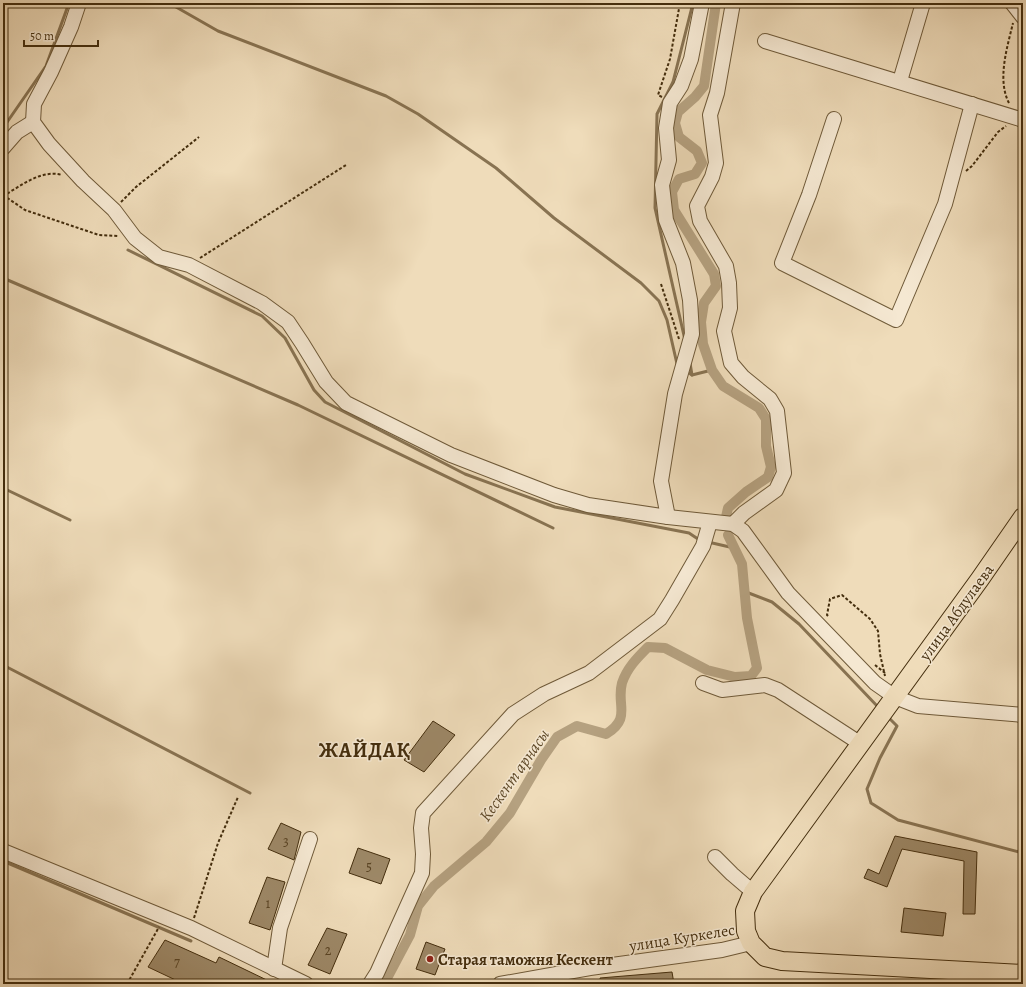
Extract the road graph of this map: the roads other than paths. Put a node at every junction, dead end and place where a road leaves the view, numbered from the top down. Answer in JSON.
{"nodes":[{"id":1,"x":79,"y":3,"type":"edge"},
{"id":2,"x":702,"y":3,"type":"edge"},
{"id":3,"x":733,"y":3,"type":"edge"},
{"id":4,"x":923,"y":3,"type":"edge"},
{"id":5,"x":765,"y":41,"type":"dead end"},
{"id":6,"x":900,"y":82,"type":"junction"},
{"id":7,"x":972,"y":104,"type":"junction"},
{"id":8,"x":834,"y":119,"type":"dead end"},
{"id":9,"x":1020,"y":119,"type":"edge"},
{"id":10,"x":33,"y":122,"type":"junction"},
{"id":11,"x":3,"y":148,"type":"edge"},
{"id":12,"x":668,"y":517,"type":"junction"},
{"id":13,"x":1023,"y":517,"type":"edge"},
{"id":14,"x":710,"y":522,"type":"junction"},
{"id":15,"x":733,"y":524,"type":"junction"},
{"id":16,"x":703,"y":683,"type":"dead end"},
{"id":17,"x":886,"y":703,"type":"junction"},
{"id":18,"x":1023,"y":714,"type":"edge"},
{"id":19,"x":860,"y":744,"type":"junction"},
{"id":20,"x":310,"y":839,"type":"dead end"},
{"id":21,"x":3,"y":851,"type":"edge"},
{"id":22,"x":715,"y":857,"type":"dead end"},
{"id":23,"x":753,"y":892,"type":"junction"},
{"id":24,"x":751,"y":943,"type":"junction"},
{"id":25,"x":274,"y":969,"type":"junction"},
{"id":26,"x":1023,"y":974,"type":"edge"},
{"id":27,"x":306,"y":984,"type":"edge"},
{"id":28,"x":370,"y":984,"type":"edge"},
{"id":29,"x":500,"y":984,"type":"edge"}],
"edges":[{"from":1,"to":10,"type":"street"},
{"from":2,"to":12,"type":"street"},
{"from":3,"to":15,"type":"street"},
{"from":4,"to":6,"type":"street"},
{"from":5,"to":6,"type":"street"},
{"from":6,"to":7,"type":"street"},
{"from":7,"to":8,"type":"street"},
{"from":7,"to":9,"type":"street"},
{"from":10,"to":11,"type":"street"},
{"from":10,"to":12,"type":"street"},
{"from":12,"to":14,"type":"street"},
{"from":13,"to":17,"type":"main road","name":"улица Абдулаева"},
{"from":14,"to":15,"type":"street"},
{"from":14,"to":28,"type":"street"},
{"from":15,"to":17,"type":"street"},
{"from":16,"to":19,"type":"street"},
{"from":17,"to":18,"type":"street"},
{"from":17,"to":19,"type":"main road","name":"улица Абдулаева"},
{"from":19,"to":23,"type":"main road","name":"улица Абдулаева"},
{"from":20,"to":25,"type":"street"},
{"from":21,"to":25,"type":"street"},
{"from":22,"to":23,"type":"street"},
{"from":23,"to":24,"type":"main road","name":"улица Абдулаева"},
{"from":24,"to":26,"type":"main road"},
{"from":24,"to":29,"type":"street","name":"улица Куркелес"},
{"from":25,"to":27,"type":"street"}]}
